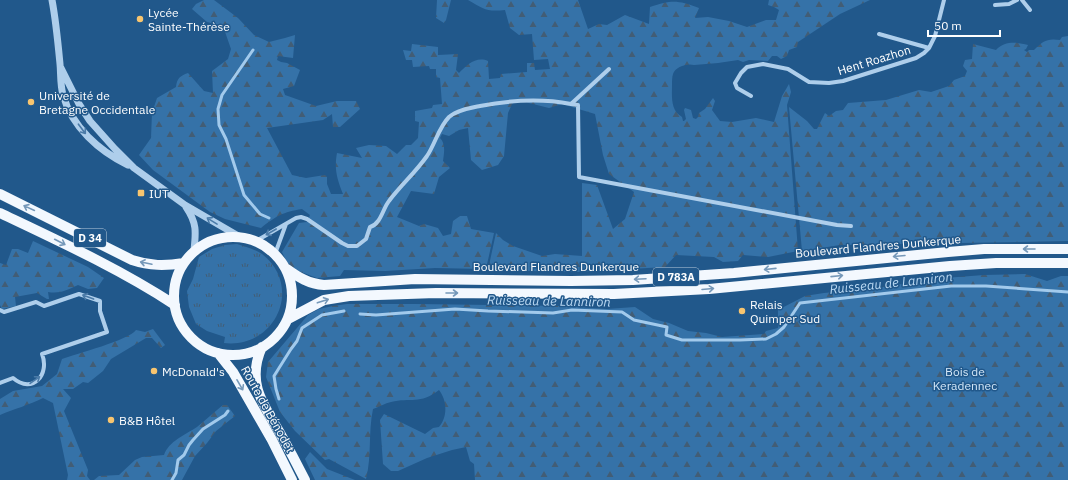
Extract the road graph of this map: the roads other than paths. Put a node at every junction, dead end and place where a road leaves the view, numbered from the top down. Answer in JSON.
{"nodes":[{"id":1,"x":52,"y":0,"type":"edge"},
{"id":2,"x":944,"y":0,"type":"edge"},
{"id":3,"x":1017,"y":0,"type":"edge"},
{"id":4,"x":1022,"y":0,"type":"edge"},
{"id":5,"x":995,"y":5,"type":"dead end"},
{"id":6,"x":1030,"y":10,"type":"dead end"},
{"id":7,"x":879,"y":34,"type":"dead end"},
{"id":8,"x":929,"y":48,"type":"junction"},
{"id":9,"x":61,"y":68,"type":"junction"},
{"id":10,"x":609,"y":70,"type":"dead end"},
{"id":11,"x":751,"y":96,"type":"dead end"},
{"id":12,"x":571,"y":104,"type":"junction"},
{"id":13,"x":134,"y":168,"type":"junction"},
{"id":14,"x":0,"y":194,"type":"edge"},
{"id":15,"x":185,"y":205,"type":"junction"},
{"id":16,"x":0,"y":213,"type":"edge"},
{"id":17,"x":286,"y":223,"type":"junction"},
{"id":18,"x":850,"y":226,"type":"dead end"},
{"id":19,"x":240,"y":237,"type":"junction"},
{"id":20,"x":256,"y":241,"type":"junction"},
{"id":21,"x":1068,"y":249,"type":"edge"},
{"id":22,"x":194,"y":250,"type":"junction"},
{"id":23,"x":275,"y":254,"type":"junction"},
{"id":24,"x":184,"y":263,"type":"junction"},
{"id":25,"x":1068,"y":263,"type":"edge"},
{"id":26,"x":286,"y":269,"type":"junction"},
{"id":27,"x":175,"y":305,"type":"junction"},
{"id":28,"x":0,"y":310,"type":"edge"},
{"id":29,"x":288,"y":319,"type":"junction"},
{"id":30,"x":262,"y":347,"type":"junction"},
{"id":31,"x":218,"y":353,"type":"junction"},
{"id":32,"x":0,"y":382,"type":"edge"},
{"id":33,"x":292,"y":480,"type":"edge"},
{"id":34,"x":305,"y":480,"type":"edge"}],
"edges":[{"from":1,"to":9,"type":"street"},
{"from":2,"to":8,"type":"street"},
{"from":3,"to":5,"type":"street"},
{"from":4,"to":6,"type":"street"},
{"from":7,"to":8,"type":"street","name":"Hent Roazhon"},
{"from":8,"to":11,"type":"street","name":"Hent Roazhon"},
{"from":9,"to":13,"type":"street"},
{"from":9,"to":13,"type":"street","one_way":true},
{"from":10,"to":12,"type":"street"},
{"from":12,"to":17,"type":"street"},
{"from":12,"to":18,"type":"street"},
{"from":13,"to":15,"type":"street"},
{"from":24,"to":14,"type":"main road","number":"D 34","one_way":true},
{"from":19,"to":15,"type":"street","one_way":true},
{"from":15,"to":22,"type":"street"},
{"from":16,"to":27,"type":"main road","number":"D 34","one_way":true},
{"from":17,"to":20,"type":"street","one_way":true},
{"from":17,"to":23,"type":"street"},
{"from":19,"to":20,"type":"main road"},
{"from":19,"to":22,"type":"main road"},
{"from":20,"to":23,"type":"main road"},
{"from":21,"to":26,"type":"main road","name":"Boulevard Flandres Dunkerque","number":"D 783A","one_way":true},
{"from":22,"to":24,"type":"main road"},
{"from":23,"to":26,"type":"main road"},
{"from":24,"to":27,"type":"main road"},
{"from":29,"to":25,"type":"main road","number":"D 783A","one_way":true},
{"from":26,"to":29,"type":"main road"},
{"from":27,"to":31,"type":"main road"},
{"from":32,"to":28,"type":"street","one_way":true},
{"from":29,"to":30,"type":"main road"},
{"from":30,"to":31,"type":"main road"},
{"from":30,"to":34,"type":"main road","name":"Route de Bénodet"},
{"from":31,"to":33,"type":"main road","name":"Route de Bénodet","one_way":true}]}
